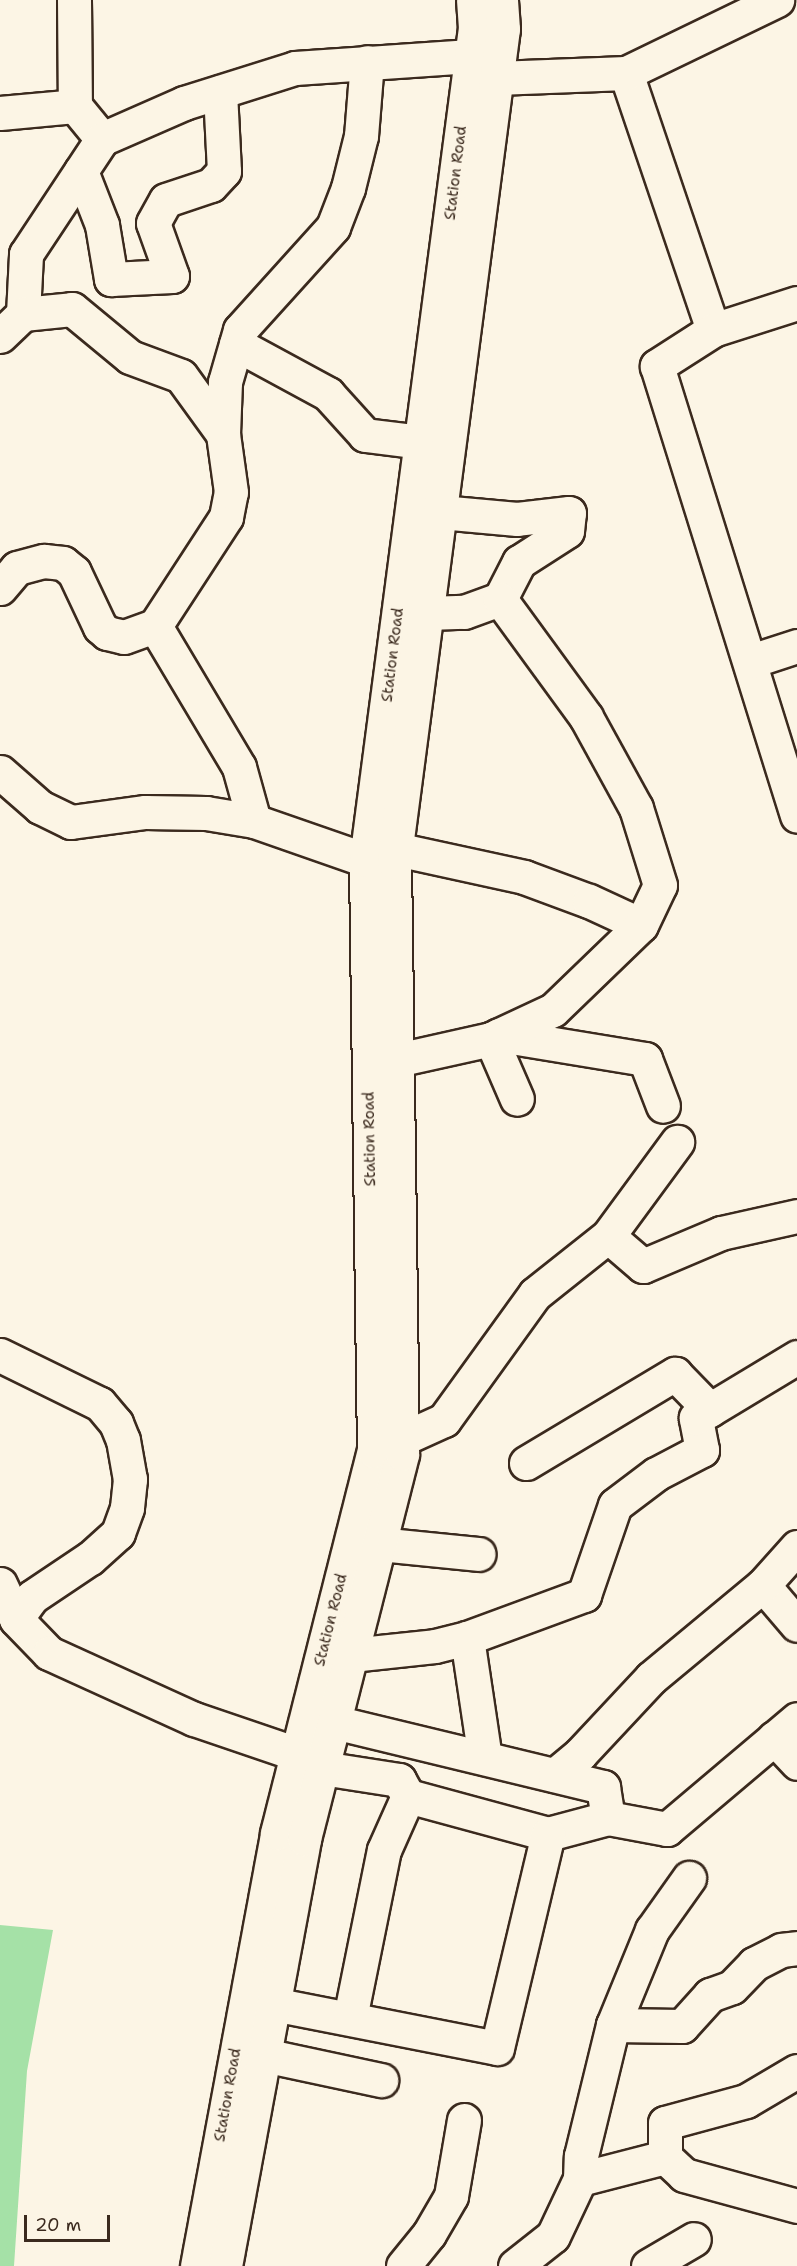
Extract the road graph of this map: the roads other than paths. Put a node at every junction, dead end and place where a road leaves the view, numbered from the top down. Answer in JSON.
{"nodes":[{"id":1,"x":74,"y":0,"type":"edge"},
{"id":2,"x":473,"y":0,"type":"edge"},
{"id":3,"x":501,"y":0,"type":"edge"},
{"id":4,"x":777,"y":0,"type":"edge"},
{"id":5,"x":471,"y":56,"type":"junction"},
{"id":6,"x":367,"y":62,"type":"junction"},
{"id":7,"x":626,"y":73,"type":"junction"},
{"id":8,"x":496,"y":78,"type":"junction"},
{"id":9,"x":220,"y":92,"type":"junction"},
{"id":10,"x":75,"y":106,"type":"junction"},
{"id":11,"x":0,"y":113,"type":"edge"},
{"id":12,"x":102,"y":139,"type":"junction"},
{"id":13,"x":81,"y":171,"type":"junction"},
{"id":14,"x":797,"y":303,"type":"edge"},
{"id":15,"x":11,"y":325,"type":"edge"},
{"id":16,"x":713,"y":330,"type":"junction"},
{"id":17,"x":236,"y":344,"type":"junction"},
{"id":18,"x":223,"y":434,"type":"junction"},
{"id":19,"x":421,"y":442,"type":"junction"},
{"id":20,"x":440,"y":512,"type":"junction"},
{"id":21,"x":0,"y":588,"type":"edge"},
{"id":22,"x":500,"y":599,"type":"junction"},
{"id":23,"x":426,"y":613,"type":"junction"},
{"id":24,"x":155,"y":626,"type":"junction"},
{"id":25,"x":797,"y":646,"type":"edge"},
{"id":26,"x":751,"y":661,"type":"junction"},
{"id":27,"x":0,"y":772,"type":"edge"},
{"id":28,"x":797,"y":816,"type":"edge"},
{"id":29,"x":254,"y":821,"type":"junction"},
{"id":30,"x":381,"y":854,"type":"junction"},
{"id":31,"x":641,"y":925,"type":"junction"},
{"id":32,"x":495,"y":1037,"type":"junction"},
{"id":33,"x":396,"y":1060,"type":"junction"},
{"id":34,"x":516,"y":1099,"type":"dead end"},
{"id":35,"x":663,"y":1106,"type":"dead end"},
{"id":36,"x":677,"y":1142,"type":"dead end"},
{"id":37,"x":797,"y":1215,"type":"edge"},
{"id":38,"x":608,"y":1236,"type":"junction"},
{"id":39,"x":0,"y":1355,"type":"edge"},
{"id":40,"x":797,"y":1357,"type":"edge"},
{"id":41,"x":710,"y":1410,"type":"junction"},
{"id":42,"x":402,"y":1439,"type":"junction"},
{"id":43,"x":526,"y":1463,"type":"dead end"},
{"id":44,"x":379,"y":1544,"type":"junction"},
{"id":45,"x":797,"y":1547,"type":"edge"},
{"id":46,"x":479,"y":1554,"type":"dead end"},
{"id":47,"x":0,"y":1584,"type":"edge"},
{"id":48,"x":764,"y":1585,"type":"junction"},
{"id":49,"x":16,"y":1619,"type":"junction"},
{"id":50,"x":797,"y":1625,"type":"edge"},
{"id":51,"x":467,"y":1638,"type":"junction"},
{"id":52,"x":351,"y":1655,"type":"junction"},
{"id":53,"x":334,"y":1722,"type":"junction"},
{"id":54,"x":785,"y":1728,"type":"edge"},
{"id":55,"x":485,"y":1758,"type":"junction"},
{"id":56,"x":310,"y":1761,"type":"junction"},
{"id":57,"x":797,"y":1763,"type":"edge"},
{"id":58,"x":555,"y":1775,"type":"junction"},
{"id":59,"x":408,"y":1796,"type":"junction"},
{"id":60,"x":608,"y":1818,"type":"junction"},
{"id":61,"x":548,"y":1834,"type":"junction"},
{"id":62,"x":690,"y":1878,"type":"dead end"},
{"id":63,"x":797,"y":1948,"type":"edge"},
{"id":64,"x":273,"y":2004,"type":"junction"},
{"id":65,"x":350,"y":2018,"type":"junction"},
{"id":66,"x":613,"y":2025,"type":"junction"},
{"id":67,"x":264,"y":2055,"type":"junction"},
{"id":68,"x":797,"y":2071,"type":"edge"},
{"id":69,"x":381,"y":2080,"type":"dead end"},
{"id":70,"x":464,"y":2120,"type":"dead end"},
{"id":71,"x":665,"y":2157,"type":"junction"},
{"id":72,"x":580,"y":2180,"type":"junction"},
{"id":73,"x":797,"y":2206,"type":"edge"},
{"id":74,"x":694,"y":2239,"type":"dead end"},
{"id":75,"x":524,"y":2264,"type":"edge"},
{"id":76,"x":197,"y":2266,"type":"edge"},
{"id":77,"x":225,"y":2266,"type":"edge"},
{"id":78,"x":403,"y":2266,"type":"edge"},
{"id":79,"x":648,"y":2266,"type":"edge"}],
"edges":[{"from":1,"to":10,"type":"street"},
{"from":2,"to":5,"type":"street","name":"Station Road"},
{"from":3,"to":8,"type":"street","name":"Station Road"},
{"from":4,"to":7,"type":"street"},
{"from":5,"to":6,"type":"street"},
{"from":5,"to":19,"type":"street","name":"Station Road"},
{"from":6,"to":9,"type":"street"},
{"from":6,"to":17,"type":"street"},
{"from":7,"to":8,"type":"street"},
{"from":7,"to":16,"type":"street"},
{"from":8,"to":20,"type":"street","name":"Station Road"},
{"from":9,"to":12,"type":"street"},
{"from":9,"to":13,"type":"street"},
{"from":10,"to":11,"type":"street"},
{"from":10,"to":12,"type":"street"},
{"from":12,"to":13,"type":"street"},
{"from":13,"to":15,"type":"street"},
{"from":14,"to":16,"type":"street"},
{"from":15,"to":18,"type":"street"},
{"from":16,"to":26,"type":"street"},
{"from":17,"to":18,"type":"street"},
{"from":17,"to":19,"type":"street"},
{"from":18,"to":24,"type":"street"},
{"from":19,"to":30,"type":"street","name":"Station Road"},
{"from":20,"to":22,"type":"street"},
{"from":20,"to":23,"type":"street","name":"Station Road"},
{"from":21,"to":24,"type":"street"},
{"from":22,"to":23,"type":"street"},
{"from":22,"to":31,"type":"street"},
{"from":23,"to":30,"type":"street","name":"Station Road"},
{"from":24,"to":29,"type":"street"},
{"from":25,"to":26,"type":"street"},
{"from":26,"to":28,"type":"street"},
{"from":27,"to":29,"type":"street"},
{"from":29,"to":30,"type":"street"},
{"from":30,"to":31,"type":"street"},
{"from":30,"to":33,"type":"street","name":"Station Road"},
{"from":30,"to":56,"type":"street","name":"Station Road"},
{"from":31,"to":32,"type":"street"},
{"from":32,"to":33,"type":"street"},
{"from":32,"to":34,"type":"street"},
{"from":32,"to":35,"type":"street"},
{"from":33,"to":42,"type":"street","name":"Station Road"},
{"from":36,"to":38,"type":"street"},
{"from":37,"to":38,"type":"street"},
{"from":38,"to":42,"type":"street"},
{"from":39,"to":49,"type":"street"},
{"from":40,"to":41,"type":"street"},
{"from":41,"to":43,"type":"street"},
{"from":41,"to":51,"type":"street"},
{"from":42,"to":44,"type":"street","name":"Station Road"},
{"from":44,"to":46,"type":"street"},
{"from":44,"to":52,"type":"street","name":"Station Road"},
{"from":45,"to":48,"type":"street"},
{"from":47,"to":49,"type":"street"},
{"from":48,"to":50,"type":"street"},
{"from":48,"to":58,"type":"street"},
{"from":49,"to":56,"type":"street"},
{"from":51,"to":52,"type":"street"},
{"from":51,"to":55,"type":"street"},
{"from":52,"to":53,"type":"street","name":"Station Road"},
{"from":53,"to":55,"type":"street"},
{"from":53,"to":56,"type":"street","name":"Station Road"},
{"from":54,"to":57,"type":"street"},
{"from":54,"to":60,"type":"street"},
{"from":55,"to":58,"type":"street"},
{"from":56,"to":59,"type":"street"},
{"from":56,"to":64,"type":"street","name":"Station Road"},
{"from":56,"to":76,"type":"street","name":"Station Road"},
{"from":58,"to":60,"type":"street"},
{"from":59,"to":61,"type":"street"},
{"from":59,"to":65,"type":"street"},
{"from":60,"to":61,"type":"street"},
{"from":61,"to":65,"type":"street"},
{"from":62,"to":66,"type":"street"},
{"from":63,"to":66,"type":"street"},
{"from":64,"to":65,"type":"street"},
{"from":64,"to":67,"type":"street","name":"Station Road"},
{"from":66,"to":72,"type":"street"},
{"from":67,"to":69,"type":"street"},
{"from":67,"to":77,"type":"street","name":"Station Road"},
{"from":68,"to":71,"type":"street"},
{"from":70,"to":78,"type":"street"},
{"from":71,"to":72,"type":"street"},
{"from":71,"to":73,"type":"street"},
{"from":72,"to":75,"type":"street"},
{"from":74,"to":79,"type":"street"}]}
